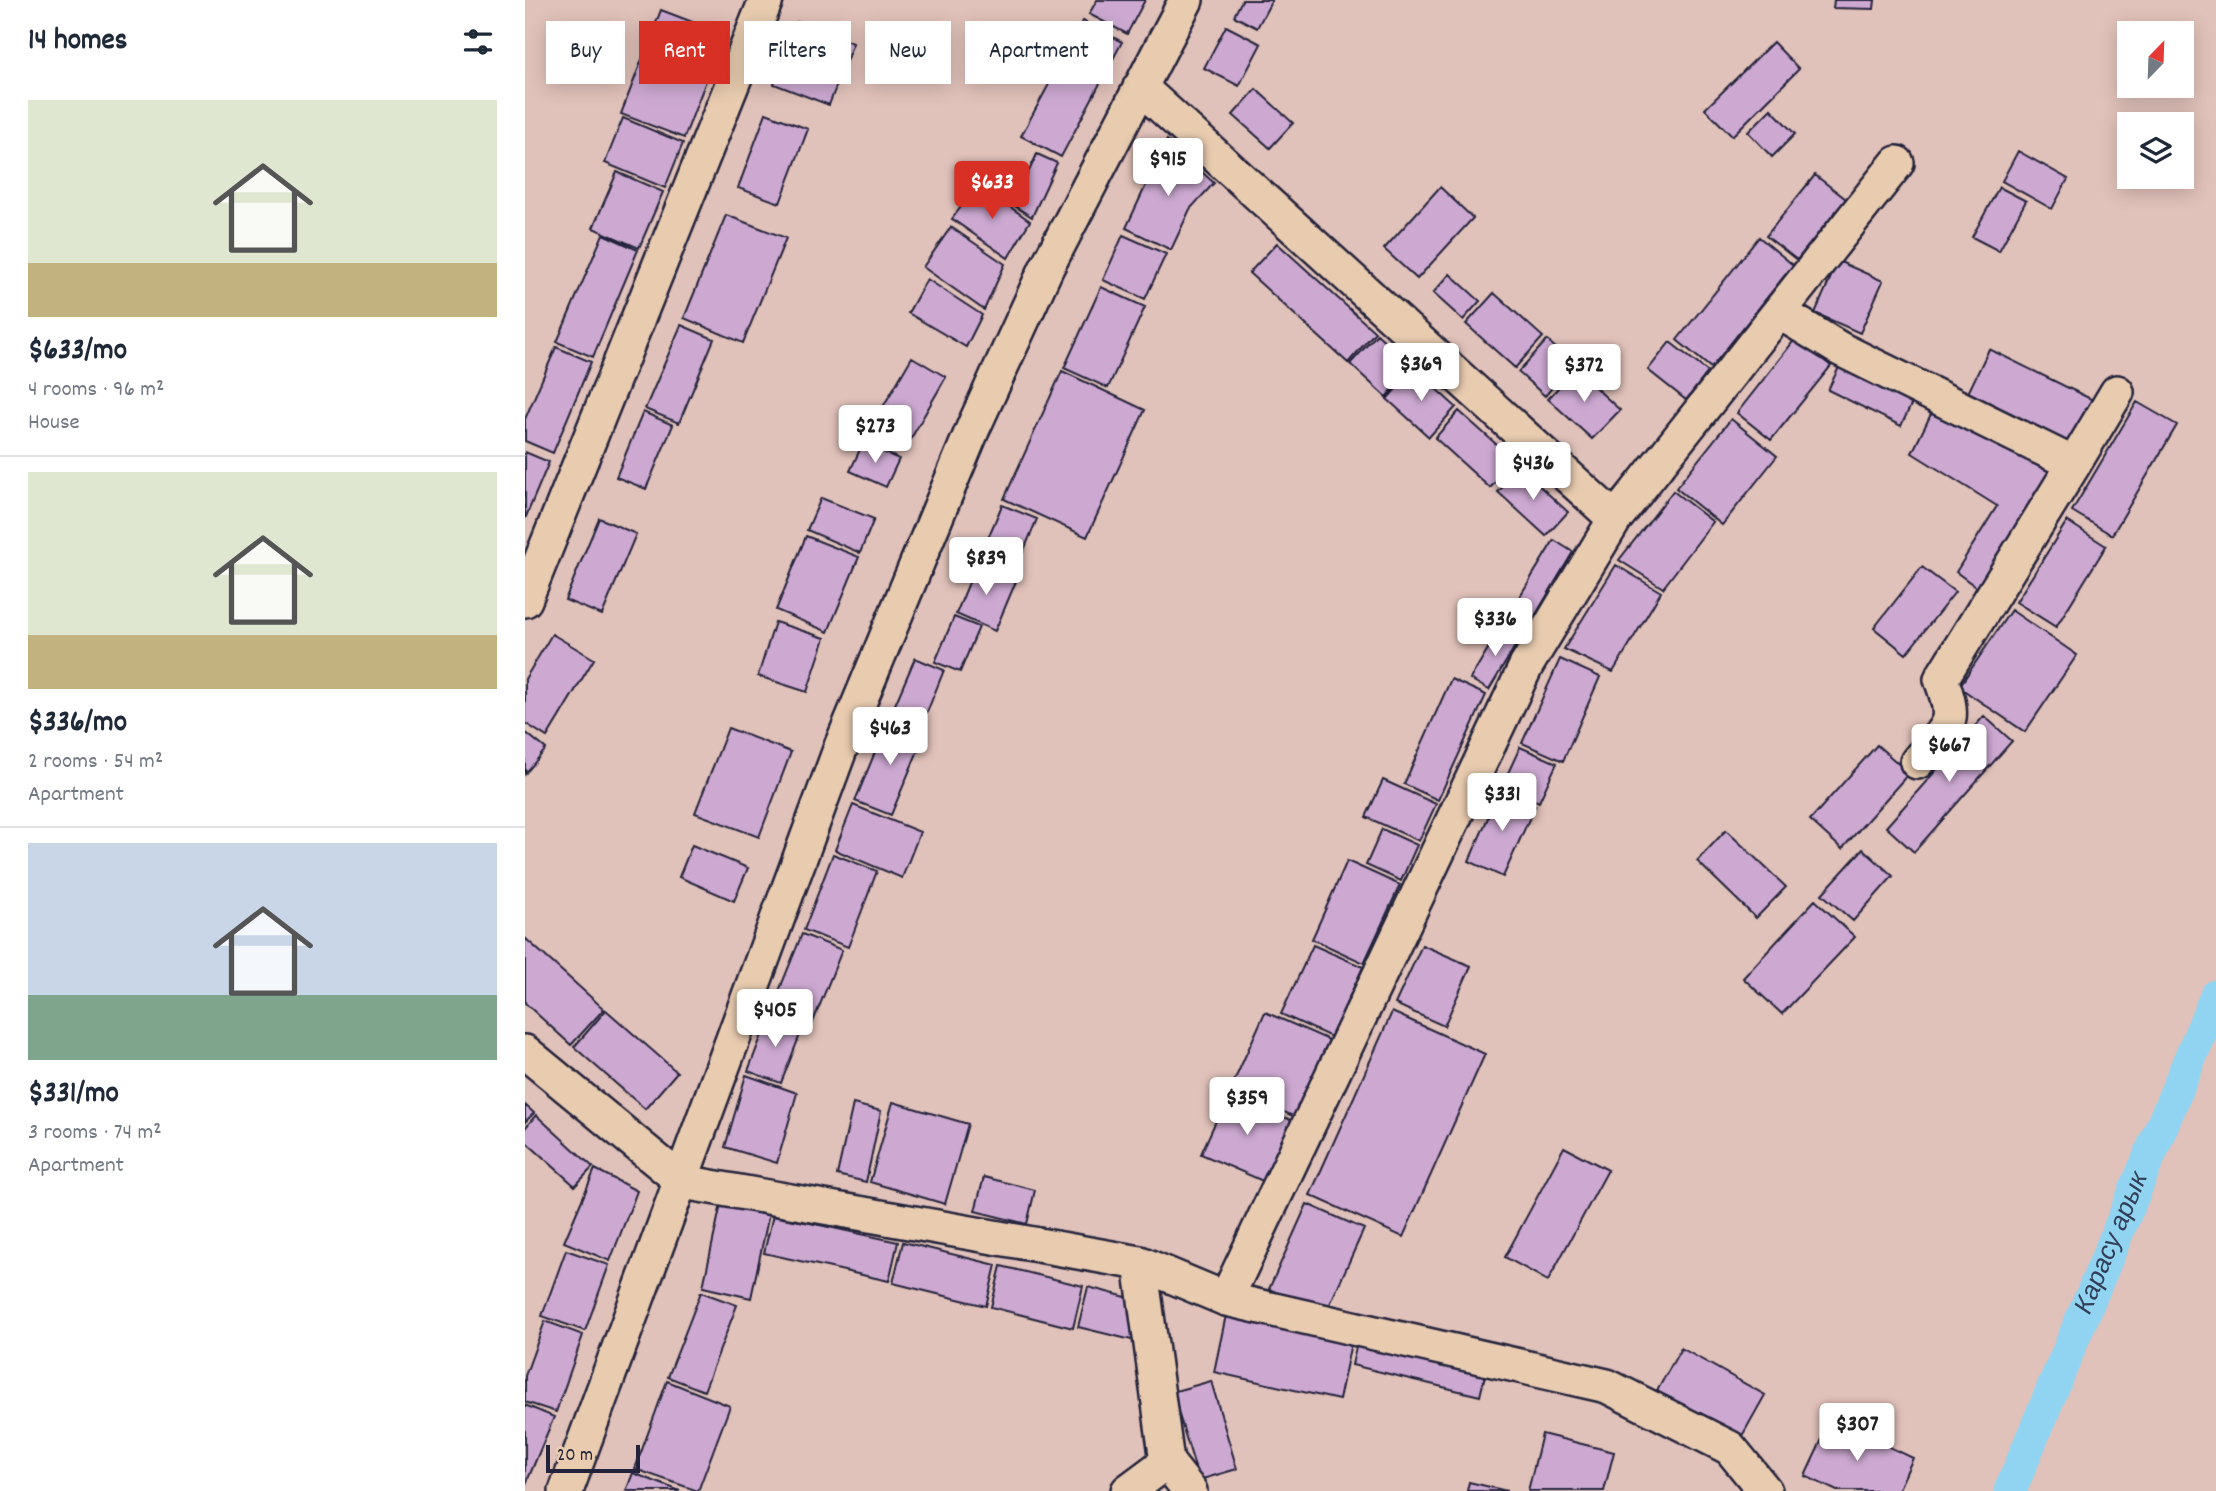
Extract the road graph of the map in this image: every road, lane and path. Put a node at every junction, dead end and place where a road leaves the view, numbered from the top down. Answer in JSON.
{"nodes":[{"id":1,"x":766,"y":0,"type":"edge"},
{"id":2,"x":1185,"y":0,"type":"edge"},
{"id":3,"x":1140,"y":87,"type":"junction"},
{"id":4,"x":1897,"y":163,"type":"dead end"},
{"id":5,"x":1779,"y":312,"type":"junction"},
{"id":6,"x":2117,"y":392,"type":"dead end"},
{"id":7,"x":2074,"y":464,"type":"junction"},
{"id":8,"x":1615,"y":519,"type":"junction"},
{"id":9,"x":525,"y":600,"type":"edge"},
{"id":10,"x":1917,"y":762,"type":"dead end"},
{"id":11,"x":525,"y":1052,"type":"edge"},
{"id":12,"x":683,"y":1182,"type":"junction"},
{"id":13,"x":1140,"y":1264,"type":"junction"},
{"id":14,"x":1226,"y":1299,"type":"junction"},
{"id":15,"x":1167,"y":1462,"type":"junction"},
{"id":16,"x":566,"y":1491,"type":"edge"},
{"id":17,"x":1128,"y":1491,"type":"edge"},
{"id":18,"x":1190,"y":1491,"type":"edge"},
{"id":19,"x":1765,"y":1491,"type":"edge"}],
"edges":[{"from":1,"to":9,"type":"street"},
{"from":2,"to":3,"type":"street"},
{"from":3,"to":8,"type":"street"},
{"from":3,"to":12,"type":"street"},
{"from":4,"to":5,"type":"street"},
{"from":5,"to":7,"type":"street"},
{"from":5,"to":8,"type":"street"},
{"from":6,"to":7,"type":"street"},
{"from":7,"to":10,"type":"street"},
{"from":8,"to":14,"type":"street"},
{"from":11,"to":12,"type":"street"},
{"from":12,"to":13,"type":"street"},
{"from":12,"to":16,"type":"street"},
{"from":13,"to":14,"type":"street"},
{"from":13,"to":15,"type":"street"},
{"from":14,"to":19,"type":"street"},
{"from":15,"to":17,"type":"street"},
{"from":15,"to":18,"type":"street"}]}
